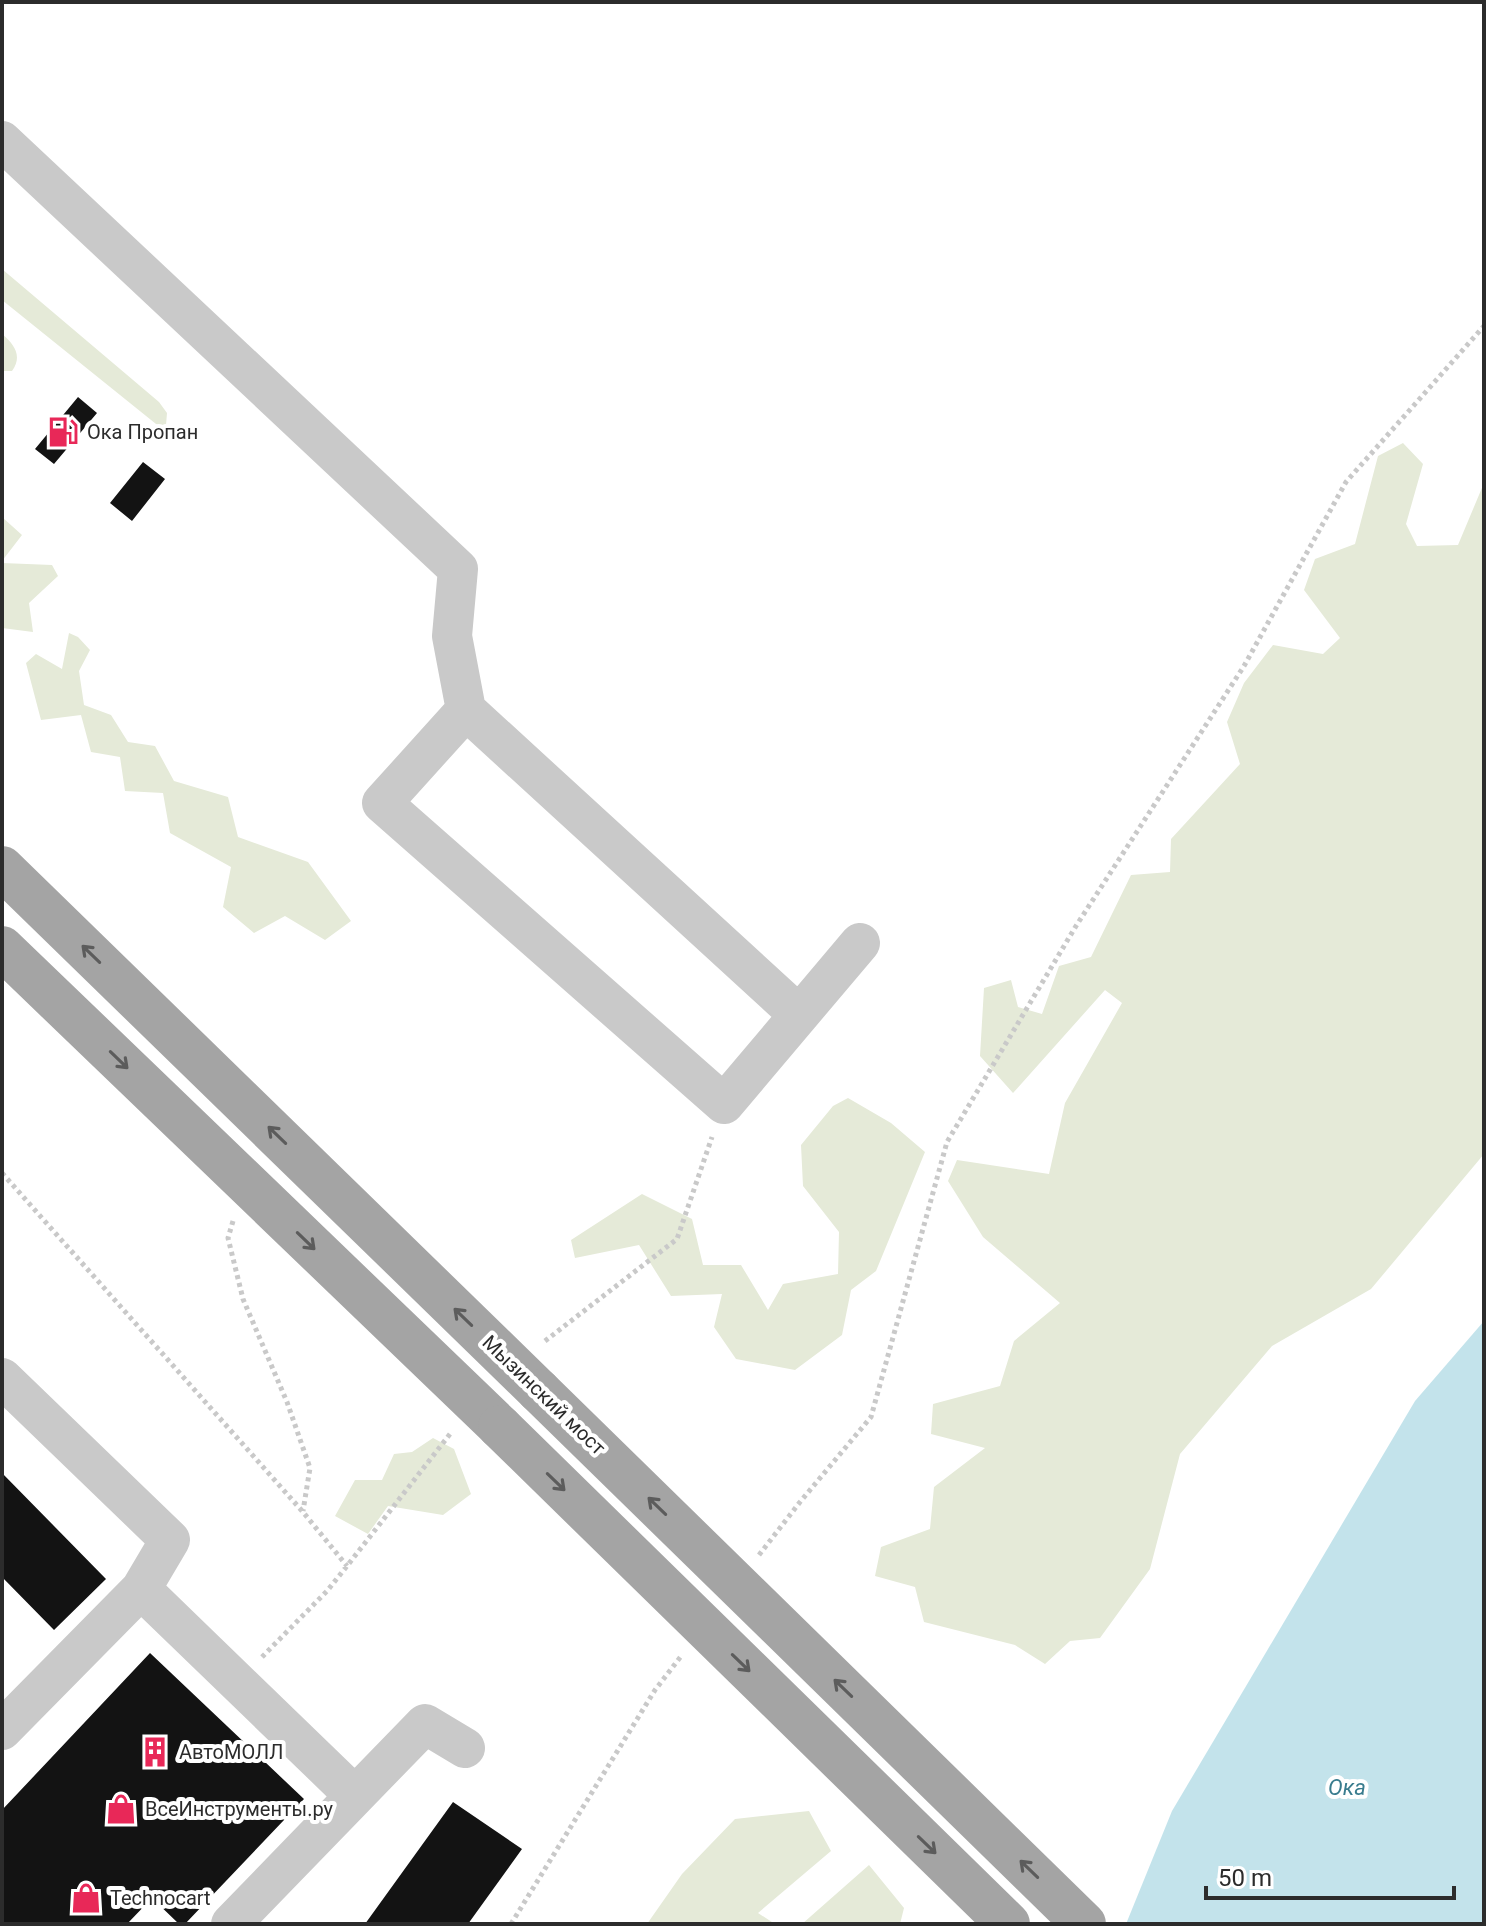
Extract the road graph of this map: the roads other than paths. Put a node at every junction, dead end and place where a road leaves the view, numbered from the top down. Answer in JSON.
{"nodes":[{"id":1,"x":2,"y":141,"type":"edge"},
{"id":2,"x":466,"y":710,"type":"junction"},
{"id":3,"x":2,"y":868,"type":"edge"},
{"id":4,"x":860,"y":943,"type":"dead end"},
{"id":5,"x":2,"y":948,"type":"edge"},
{"id":6,"x":799,"y":1015,"type":"junction"},
{"id":7,"x":5,"y":1385,"type":"edge"},
{"id":8,"x":141,"y":1589,"type":"junction"},
{"id":9,"x":2,"y":1730,"type":"edge"},
{"id":10,"x":465,"y":1748,"type":"dead end"},
{"id":11,"x":355,"y":1796,"type":"junction"},
{"id":12,"x":231,"y":1924,"type":"edge"},
{"id":13,"x":1008,"y":1924,"type":"edge"},
{"id":14,"x":1084,"y":1924,"type":"edge"}],
"edges":[{"from":1,"to":2,"type":"lane"},
{"from":2,"to":6,"type":"lane"},
{"from":2,"to":6,"type":"lane"},
{"from":14,"to":3,"type":"main road","name":"Мызинский мост","one_way":true,"bridge":true},
{"from":4,"to":6,"type":"lane"},
{"from":5,"to":13,"type":"main road","one_way":true,"bridge":true},
{"from":7,"to":8,"type":"lane"},
{"from":8,"to":9,"type":"lane"},
{"from":8,"to":11,"type":"lane"},
{"from":10,"to":11,"type":"lane"},
{"from":11,"to":12,"type":"lane"}]}
